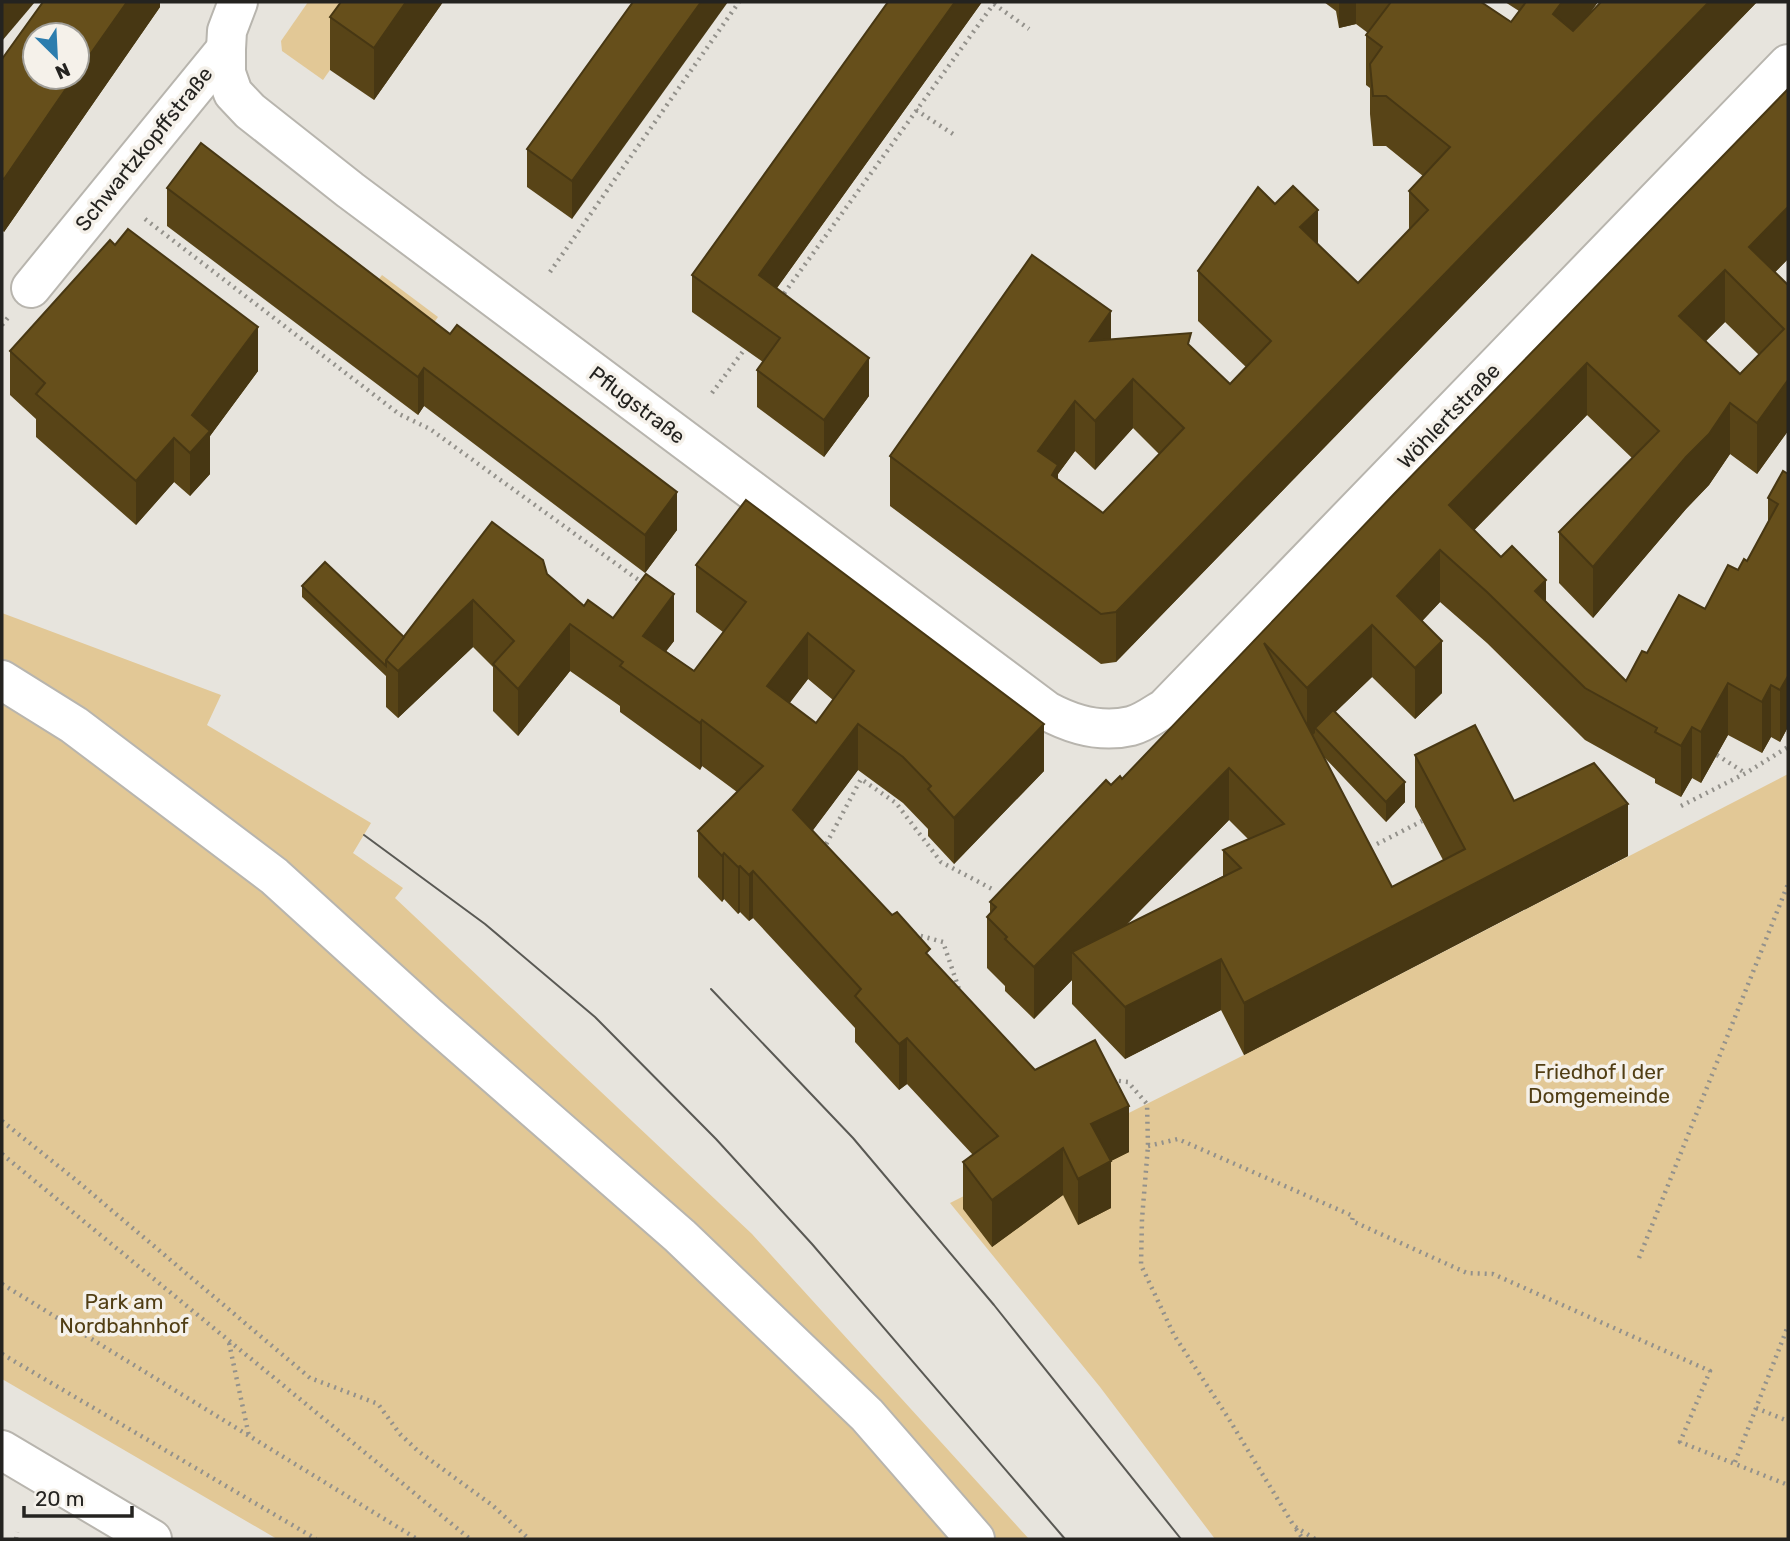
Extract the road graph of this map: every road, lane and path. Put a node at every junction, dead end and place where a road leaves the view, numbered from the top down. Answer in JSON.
{"nodes":[{"id":1,"x":238,"y":2,"type":"edge"},
{"id":2,"x":739,"y":2,"type":"edge"},
{"id":3,"x":994,"y":3,"type":"edge"},
{"id":4,"x":1028,"y":29,"type":"dead end"},
{"id":5,"x":226,"y":49,"type":"junction"},
{"id":6,"x":1788,"y":64,"type":"edge"},
{"id":7,"x":916,"y":110,"type":"junction"},
{"id":8,"x":953,"y":134,"type":"dead end"},
{"id":9,"x":145,"y":219,"type":"dead end"},
{"id":10,"x":550,"y":272,"type":"dead end"},
{"id":11,"x":31,"y":288,"type":"dead end"},
{"id":12,"x":778,"y":303,"type":"edge"},
{"id":13,"x":753,"y":337,"type":"edge"},
{"id":14,"x":712,"y":393,"type":"dead end"},
{"id":15,"x":646,"y":585,"type":"edge"},
{"id":16,"x":2,"y":680,"type":"edge"},
{"id":17,"x":1088,"y":727,"type":"joint"},
{"id":18,"x":1788,"y":747,"type":"edge"},
{"id":19,"x":1717,"y":755,"type":"dead end"},
{"id":20,"x":1746,"y":773,"type":"junction"},
{"id":21,"x":1681,"y":806,"type":"dead end"},
{"id":22,"x":1422,"y":821,"type":"dead end"},
{"id":23,"x":1377,"y":844,"type":"dead end"},
{"id":24,"x":822,"y":851,"type":"edge"},
{"id":25,"x":1788,"y":884,"type":"edge"},
{"id":26,"x":992,"y":889,"type":"dead end"},
{"id":27,"x":905,"y":931,"type":"edge"},
{"id":28,"x":961,"y":995,"type":"edge"},
{"id":29,"x":1102,"y":1079,"type":"edge"},
{"id":30,"x":2,"y":1121,"type":"edge"},
{"id":31,"x":1149,"y":1146,"type":"junction"},
{"id":32,"x":2,"y":1154,"type":"edge"},
{"id":33,"x":1639,"y":1258,"type":"dead end"},
{"id":34,"x":2,"y":1284,"type":"edge"},
{"id":35,"x":1788,"y":1326,"type":"edge"},
{"id":36,"x":228,"y":1342,"type":"junction"},
{"id":37,"x":2,"y":1354,"type":"edge"},
{"id":38,"x":1756,"y":1408,"type":"junction"},
{"id":39,"x":1788,"y":1421,"type":"edge"},
{"id":40,"x":249,"y":1436,"type":"junction"},
{"id":41,"x":2,"y":1450,"type":"edge"},
{"id":42,"x":1735,"y":1462,"type":"junction"},
{"id":43,"x":1788,"y":1485,"type":"edge"},
{"id":44,"x":1294,"y":1526,"type":"junction"},
{"id":45,"x":17,"y":1532,"type":"dead end"},
{"id":46,"x":466,"y":1538,"type":"edge"},
{"id":47,"x":16,"y":1539,"type":"edge"},
{"id":48,"x":152,"y":1539,"type":"edge"},
{"id":49,"x":316,"y":1539,"type":"edge"},
{"id":50,"x":416,"y":1539,"type":"edge"},
{"id":51,"x":529,"y":1539,"type":"edge"},
{"id":52,"x":975,"y":1539,"type":"edge"},
{"id":53,"x":1303,"y":1539,"type":"edge"},
{"id":54,"x":1315,"y":1539,"type":"edge"}],
"edges":[{"from":1,"to":5,"type":"street","name":"Schwartzkopffstraße"},
{"from":2,"to":10,"type":"path"},
{"from":3,"to":4,"type":"path"},
{"from":3,"to":7,"type":"path"},
{"from":5,"to":11,"type":"street","name":"Schwartzkopffstraße"},
{"from":5,"to":17,"type":"street","name":"Pflugstraße"},
{"from":6,"to":17,"type":"street","name":"Wöhlertstraße"},
{"from":7,"to":8,"type":"path"},
{"from":7,"to":12,"type":"path"},
{"from":9,"to":15,"type":"path"},
{"from":13,"to":14,"type":"path"},
{"from":16,"to":52,"type":"street"},
{"from":18,"to":20,"type":"path"},
{"from":19,"to":20,"type":"path"},
{"from":20,"to":21,"type":"path"},
{"from":22,"to":23,"type":"path"},
{"from":24,"to":26,"type":"path"},
{"from":25,"to":33,"type":"path"},
{"from":27,"to":28,"type":"path"},
{"from":29,"to":31,"type":"path"},
{"from":30,"to":51,"type":"path"},
{"from":31,"to":42,"type":"path"},
{"from":31,"to":44,"type":"path"},
{"from":32,"to":36,"type":"path"},
{"from":34,"to":40,"type":"path"},
{"from":35,"to":38,"type":"path"},
{"from":36,"to":40,"type":"path"},
{"from":36,"to":46,"type":"path"},
{"from":37,"to":49,"type":"path"},
{"from":38,"to":39,"type":"path"},
{"from":38,"to":42,"type":"path"},
{"from":40,"to":50,"type":"path"},
{"from":41,"to":48,"type":"street"},
{"from":42,"to":43,"type":"path"},
{"from":44,"to":53,"type":"path"},
{"from":44,"to":54,"type":"path"},
{"from":45,"to":47,"type":"path"}]}
